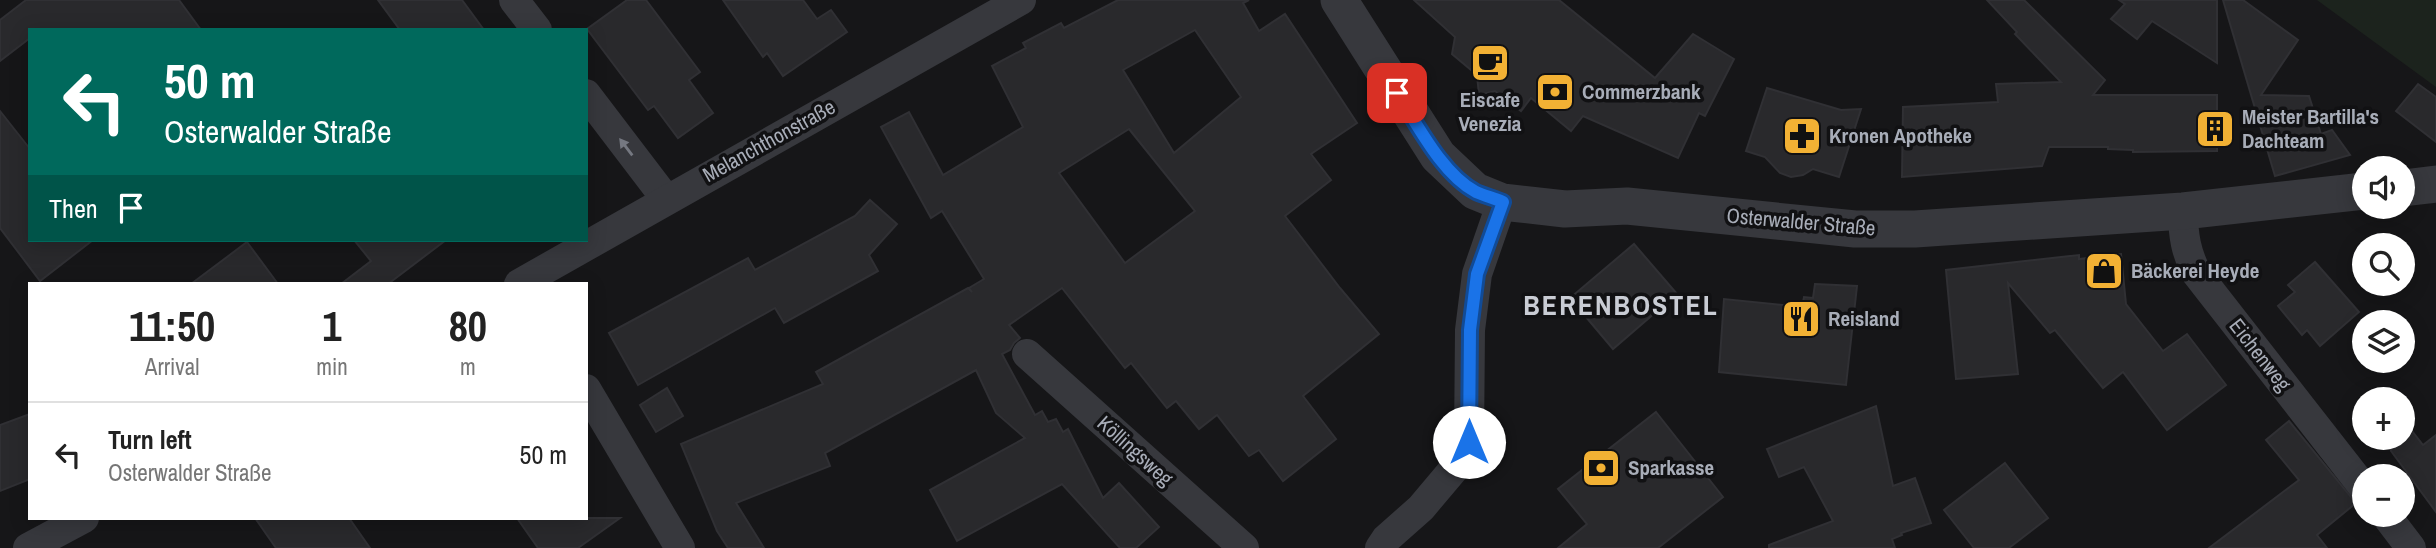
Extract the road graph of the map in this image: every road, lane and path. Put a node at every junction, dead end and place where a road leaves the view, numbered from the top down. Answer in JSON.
{"nodes":[{"id":1,"x":514,"y":0,"type":"edge"},
{"id":2,"x":1021,"y":0,"type":"edge"},
{"id":3,"x":1339,"y":0,"type":"edge"},
{"id":4,"x":535,"y":28,"type":"edge"},
{"id":5,"x":588,"y":97,"type":"edge"},
{"id":6,"x":2436,"y":184,"type":"edge"},
{"id":7,"x":2415,"y":187,"type":"edge"},
{"id":8,"x":2352,"y":192,"type":"edge"},
{"id":9,"x":666,"y":199,"type":"junction"},
{"id":10,"x":1503,"y":202,"type":"junction"},
{"id":11,"x":2183,"y":211,"type":"junction"},
{"id":12,"x":523,"y":282,"type":"edge"},
{"id":13,"x":1027,"y":354,"type":"dead end"},
{"id":14,"x":588,"y":393,"type":"edge"},
{"id":15,"x":2352,"y":473,"type":"edge"},
{"id":16,"x":80,"y":520,"type":"edge"},
{"id":17,"x":2395,"y":527,"type":"edge"},
{"id":18,"x":28,"y":548,"type":"edge"},
{"id":19,"x":680,"y":548,"type":"edge"},
{"id":20,"x":1244,"y":548,"type":"edge"},
{"id":21,"x":1380,"y":548,"type":"edge"},
{"id":22,"x":2411,"y":548,"type":"edge"}],
"edges":[{"from":1,"to":4,"type":"street"},
{"from":2,"to":9,"type":"street","name":"Melanchthonstraße"},
{"from":3,"to":10,"type":"street","name":"Osterwalder Straße"},
{"from":9,"to":5,"type":"street","one_way":true},
{"from":6,"to":7,"type":"street"},
{"from":8,"to":11,"type":"street","name":"Osterwalder Straße"},
{"from":9,"to":12,"type":"street","name":"Melanchthonstraße"},
{"from":10,"to":11,"type":"street","name":"Osterwalder Straße"},
{"from":10,"to":21,"type":"street"},
{"from":11,"to":15,"type":"street","name":"Eichenweg"},
{"from":13,"to":20,"type":"street","name":"Köllingsweg"},
{"from":14,"to":19,"type":"street"},
{"from":16,"to":18,"type":"street"},
{"from":17,"to":22,"type":"street"}]}
